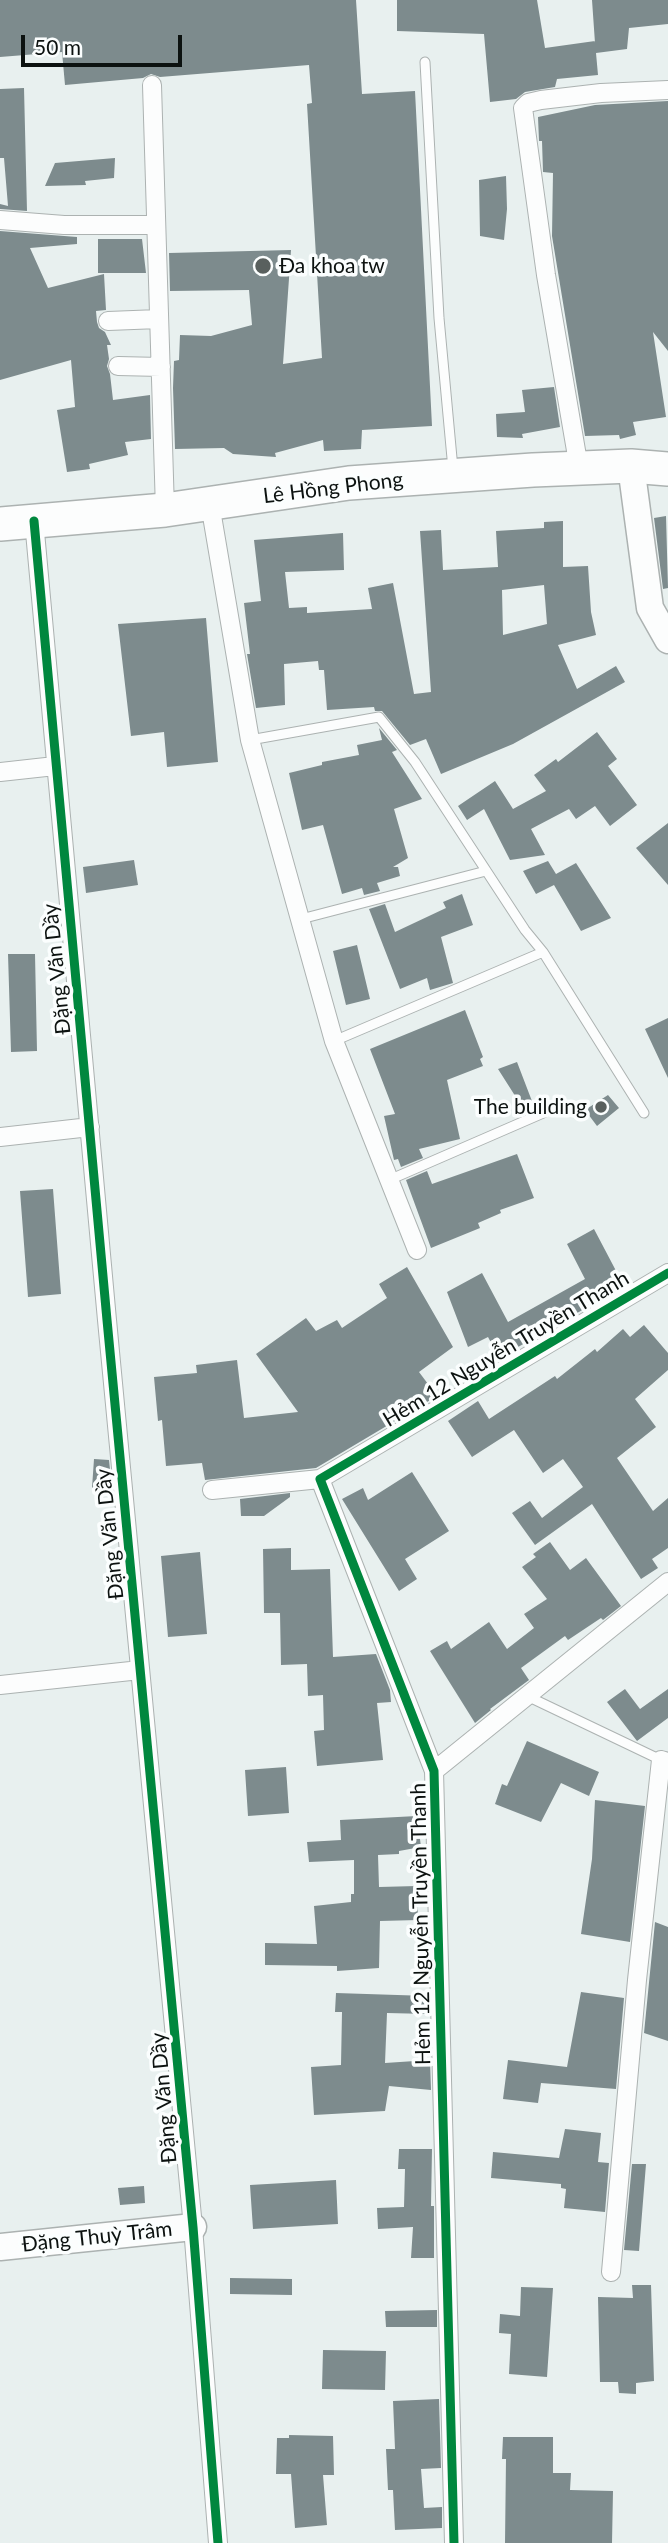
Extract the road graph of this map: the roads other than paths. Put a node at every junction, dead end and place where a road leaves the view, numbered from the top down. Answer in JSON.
{"nodes":[{"id":1,"x":425,"y":62,"type":"dead end"},
{"id":2,"x":152,"y":85,"type":"dead end"},
{"id":3,"x":668,"y":90,"type":"edge"},
{"id":4,"x":0,"y":220,"type":"edge"},
{"id":5,"x":156,"y":225,"type":"junction"},
{"id":6,"x":159,"y":319,"type":"junction"},
{"id":7,"x":108,"y":321,"type":"dead end"},
{"id":8,"x":118,"y":366,"type":"dead end"},
{"id":9,"x":161,"y":367,"type":"junction"},
{"id":10,"x":631,"y":466,"type":"junction"},
{"id":11,"x":579,"y":468,"type":"junction"},
{"id":12,"x":668,"y":469,"type":"edge"},
{"id":13,"x":454,"y":475,"type":"junction"},
{"id":14,"x":210,"y":504,"type":"junction"},
{"id":15,"x":165,"y":510,"type":"junction"},
{"id":16,"x":34,"y":521,"type":"junction"},
{"id":17,"x":0,"y":524,"type":"edge"},
{"id":18,"x":668,"y":640,"type":"edge"},
{"id":19,"x":250,"y":740,"type":"junction"},
{"id":20,"x":55,"y":766,"type":"junction"},
{"id":21,"x":0,"y":772,"type":"edge"},
{"id":22,"x":486,"y":871,"type":"junction"},
{"id":23,"x":301,"y":919,"type":"junction"},
{"id":24,"x":543,"y":952,"type":"junction"},
{"id":25,"x":334,"y":1041,"type":"junction"},
{"id":26,"x":557,"y":1107,"type":"dead end"},
{"id":27,"x":644,"y":1113,"type":"dead end"},
{"id":28,"x":90,"y":1127,"type":"junction"},
{"id":29,"x":0,"y":1137,"type":"edge"},
{"id":30,"x":389,"y":1180,"type":"junction"},
{"id":31,"x":416,"y":1250,"type":"dead end"},
{"id":32,"x":668,"y":1273,"type":"edge"},
{"id":33,"x":320,"y":1479,"type":"junction"},
{"id":34,"x":212,"y":1490,"type":"dead end"},
{"id":35,"x":668,"y":1582,"type":"edge"},
{"id":36,"x":140,"y":1670,"type":"junction"},
{"id":37,"x":0,"y":1685,"type":"edge"},
{"id":38,"x":527,"y":1696,"type":"junction"},
{"id":39,"x":664,"y":1761,"type":"edge"},
{"id":40,"x":434,"y":1771,"type":"junction"},
{"id":41,"x":193,"y":2227,"type":"junction"},
{"id":42,"x":0,"y":2247,"type":"edge"},
{"id":43,"x":611,"y":2272,"type":"dead end"},
{"id":44,"x":218,"y":2543,"type":"edge"},
{"id":45,"x":454,"y":2543,"type":"edge"}],
"edges":[{"from":1,"to":13,"type":"lane"},
{"from":2,"to":5,"type":"street"},
{"from":3,"to":11,"type":"street"},
{"from":4,"to":5,"type":"street"},
{"from":5,"to":6,"type":"street"},
{"from":6,"to":7,"type":"street"},
{"from":6,"to":9,"type":"street"},
{"from":8,"to":9,"type":"street"},
{"from":9,"to":15,"type":"street"},
{"from":10,"to":11,"type":"highway","name":"Lê Hồng Phong"},
{"from":10,"to":12,"type":"highway","name":"Lê Hồng Phong"},
{"from":10,"to":18,"type":"street"},
{"from":11,"to":13,"type":"highway","name":"Lê Hồng Phong"},
{"from":13,"to":14,"type":"highway","name":"Lê Hồng Phong"},
{"from":14,"to":15,"type":"highway","name":"Lê Hồng Phong"},
{"from":14,"to":19,"type":"street"},
{"from":15,"to":16,"type":"highway","name":"Lê Hồng Phong"},
{"from":16,"to":17,"type":"highway","name":"Lê Hồng Phong"},
{"from":16,"to":20,"type":"street","name":"Đặng Văn Dầy"},
{"from":19,"to":22,"type":"lane"},
{"from":19,"to":23,"type":"street"},
{"from":20,"to":21,"type":"street"},
{"from":20,"to":28,"type":"street","name":"Đặng Văn Dầy"},
{"from":22,"to":23,"type":"lane"},
{"from":22,"to":24,"type":"lane"},
{"from":23,"to":25,"type":"street"},
{"from":24,"to":25,"type":"lane"},
{"from":24,"to":27,"type":"lane"},
{"from":25,"to":30,"type":"street"},
{"from":26,"to":30,"type":"lane"},
{"from":28,"to":29,"type":"street"},
{"from":28,"to":36,"type":"street","name":"Đặng Văn Dầy"},
{"from":30,"to":31,"type":"street"},
{"from":32,"to":33,"type":"street","name":"Hẻm 12 Nguyễn Truyền Thanh"},
{"from":33,"to":34,"type":"street"},
{"from":33,"to":40,"type":"street","name":"Hẻm 12 Nguyễn Truyền Thanh"},
{"from":35,"to":38,"type":"street"},
{"from":36,"to":37,"type":"street"},
{"from":36,"to":41,"type":"street","name":"Đặng Văn Dầy"},
{"from":38,"to":39,"type":"lane"},
{"from":38,"to":40,"type":"street"},
{"from":39,"to":43,"type":"street"},
{"from":40,"to":45,"type":"street","name":"Hẻm 12 Nguyễn Truyền Thanh"},
{"from":41,"to":42,"type":"street","name":"Đặng Thuỳ Trâm"},
{"from":41,"to":44,"type":"street","name":"Đặng Văn Dầy"}]}
